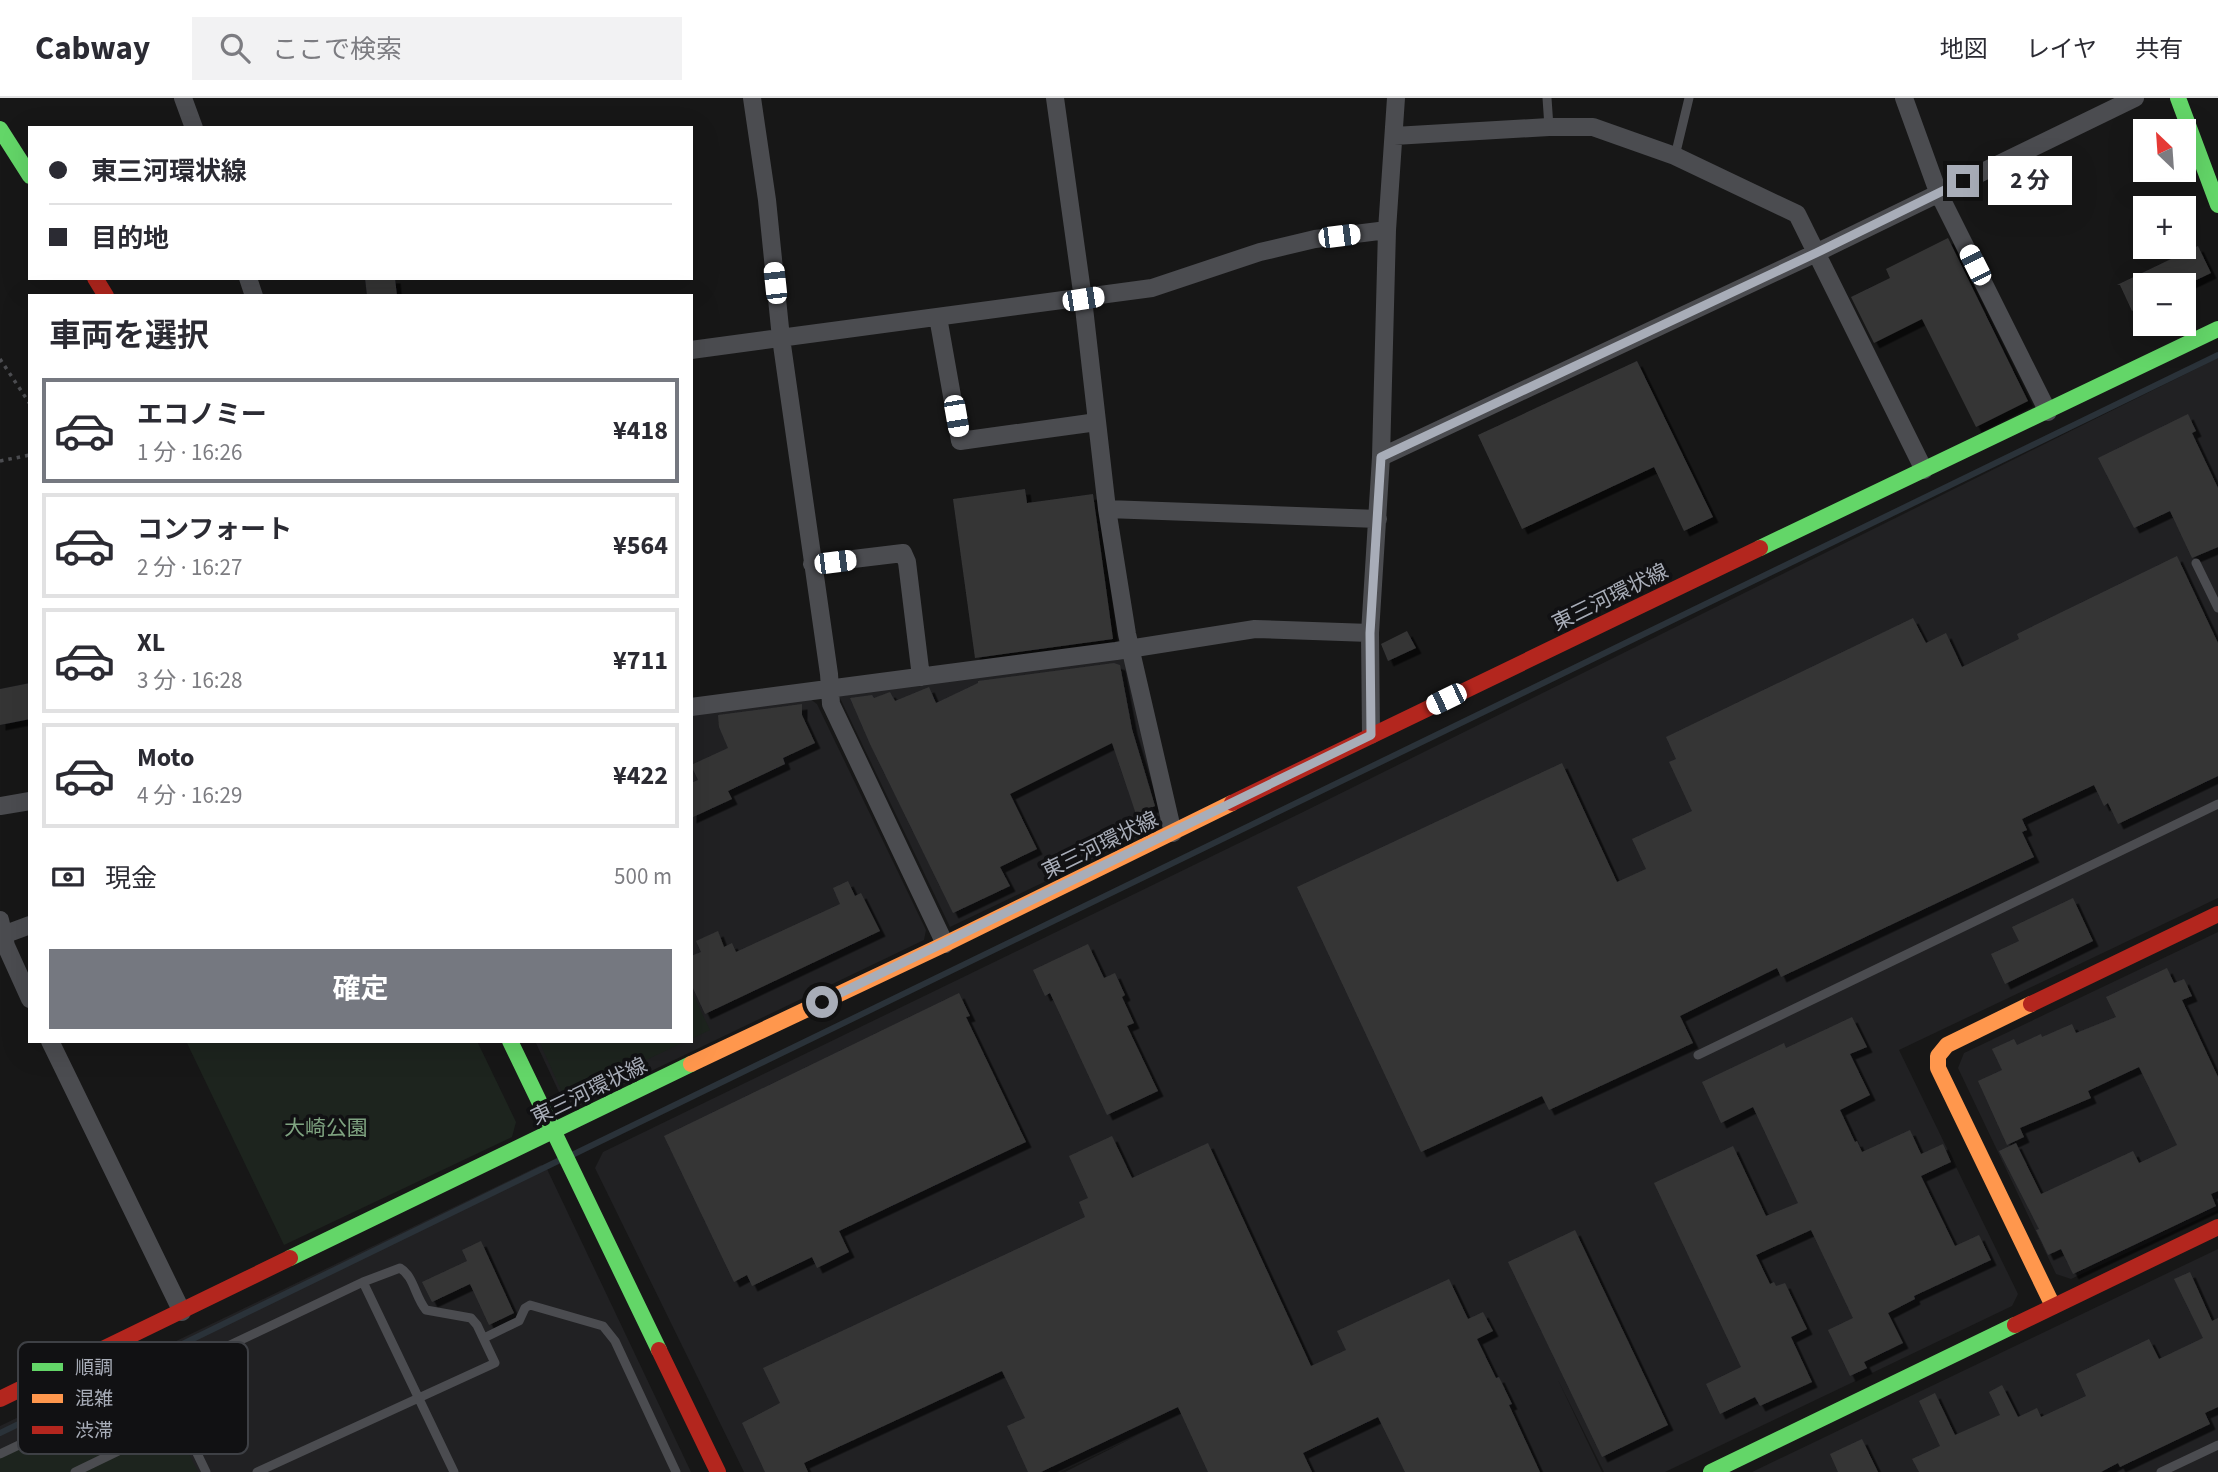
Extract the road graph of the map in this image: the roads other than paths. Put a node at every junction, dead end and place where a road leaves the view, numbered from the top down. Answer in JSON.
{"nodes":[{"id":1,"x":183,"y":98,"type":"edge"},
{"id":2,"x":752,"y":98,"type":"edge"},
{"id":3,"x":1055,"y":98,"type":"edge"},
{"id":4,"x":1395,"y":98,"type":"edge"},
{"id":5,"x":1547,"y":98,"type":"edge"},
{"id":6,"x":1689,"y":98,"type":"edge"},
{"id":7,"x":1904,"y":98,"type":"edge"},
{"id":8,"x":2135,"y":98,"type":"edge"},
{"id":9,"x":2178,"y":98,"type":"edge"},
{"id":10,"x":193,"y":126,"type":"edge"},
{"id":11,"x":1549,"y":127,"type":"junction"},
{"id":12,"x":0,"y":130,"type":"edge"},
{"id":13,"x":1394,"y":136,"type":"junction"},
{"id":14,"x":1675,"y":156,"type":"junction"},
{"id":15,"x":28,"y":173,"type":"edge"},
{"id":16,"x":1938,"y":192,"type":"junction"},
{"id":17,"x":2218,"y":205,"type":"edge"},
{"id":18,"x":1387,"y":230,"type":"junction"},
{"id":19,"x":1816,"y":253,"type":"junction"},
{"id":20,"x":1083,"y":299,"type":"junction"},
{"id":21,"x":938,"y":317,"type":"junction"},
{"id":22,"x":2218,"y":329,"type":"edge"},
{"id":23,"x":781,"y":338,"type":"junction"},
{"id":24,"x":693,"y":350,"type":"edge"},
{"id":25,"x":2048,"y":412,"type":"junction"},
{"id":26,"x":1097,"y":422,"type":"junction"},
{"id":27,"x":1381,"y":457,"type":"junction"},
{"id":28,"x":1924,"y":470,"type":"junction"},
{"id":29,"x":1107,"y":509,"type":"junction"},
{"id":30,"x":1378,"y":519,"type":"junction"},
{"id":31,"x":2196,"y":563,"type":"dead end"},
{"id":32,"x":813,"y":564,"type":"junction"},
{"id":33,"x":2218,"y":608,"type":"edge"},
{"id":34,"x":1370,"y":633,"type":"junction"},
{"id":35,"x":1131,"y":649,"type":"junction"},
{"id":36,"x":921,"y":677,"type":"junction"},
{"id":37,"x":830,"y":689,"type":"junction"},
{"id":38,"x":693,"y":707,"type":"edge"},
{"id":39,"x":1371,"y":735,"type":"junction"},
{"id":40,"x":28,"y":801,"type":"edge"},
{"id":41,"x":2218,"y":804,"type":"edge"},
{"id":42,"x":0,"y":806,"type":"edge"},
{"id":43,"x":1173,"y":833,"type":"junction"},
{"id":44,"x":2218,"y":914,"type":"edge"},
{"id":45,"x":28,"y":925,"type":"edge"},
{"id":46,"x":1,"y":927,"type":"edge"},
{"id":47,"x":945,"y":944,"type":"junction"},
{"id":48,"x":28,"y":994,"type":"edge"},
{"id":49,"x":51,"y":1043,"type":"edge"},
{"id":50,"x":511,"y":1043,"type":"edge"},
{"id":51,"x":1698,"y":1055,"type":"dead end"},
{"id":52,"x":553,"y":1131,"type":"junction"},
{"id":53,"x":2218,"y":1227,"type":"edge"},
{"id":54,"x":363,"y":1282,"type":"junction"},
{"id":55,"x":2053,"y":1306,"type":"junction"},
{"id":56,"x":182,"y":1312,"type":"junction"},
{"id":57,"x":484,"y":1338,"type":"junction"},
{"id":58,"x":123,"y":1341,"type":"edge"},
{"id":59,"x":237,"y":1342,"type":"edge"},
{"id":60,"x":18,"y":1391,"type":"edge"},
{"id":61,"x":0,"y":1399,"type":"edge"},
{"id":62,"x":419,"y":1399,"type":"junction"},
{"id":63,"x":18,"y":1445,"type":"edge"},
{"id":64,"x":2218,"y":1445,"type":"edge"},
{"id":65,"x":0,"y":1454,"type":"edge"},
{"id":66,"x":112,"y":1454,"type":"edge"},
{"id":67,"x":197,"y":1454,"type":"edge"},
{"id":68,"x":75,"y":1472,"type":"edge"},
{"id":69,"x":206,"y":1472,"type":"edge"},
{"id":70,"x":257,"y":1472,"type":"edge"},
{"id":71,"x":454,"y":1472,"type":"edge"},
{"id":72,"x":676,"y":1472,"type":"edge"},
{"id":73,"x":718,"y":1472,"type":"edge"},
{"id":74,"x":1711,"y":1472,"type":"edge"},
{"id":75,"x":2161,"y":1472,"type":"edge"}],
"edges":[{"from":1,"to":10,"type":"street"},
{"from":2,"to":23,"type":"street"},
{"from":3,"to":20,"type":"street"},
{"from":4,"to":13,"type":"street"},
{"from":5,"to":11,"type":"lane"},
{"from":6,"to":14,"type":"lane"},
{"from":7,"to":16,"type":"street"},
{"from":8,"to":16,"type":"street"},
{"from":9,"to":17,"type":"main road"},
{"from":11,"to":13,"type":"street"},
{"from":11,"to":14,"type":"street"},
{"from":12,"to":15,"type":"main road"},
{"from":13,"to":18,"type":"street"},
{"from":14,"to":19,"type":"street"},
{"from":16,"to":19,"type":"street"},
{"from":16,"to":25,"type":"street"},
{"from":18,"to":20,"type":"street"},
{"from":18,"to":27,"type":"street"},
{"from":19,"to":27,"type":"street"},
{"from":19,"to":28,"type":"street"},
{"from":20,"to":21,"type":"street"},
{"from":20,"to":26,"type":"street"},
{"from":21,"to":23,"type":"street"},
{"from":21,"to":26,"type":"street"},
{"from":22,"to":25,"type":"main road","name":"東三河環状線"},
{"from":23,"to":24,"type":"street"},
{"from":23,"to":32,"type":"street"},
{"from":25,"to":28,"type":"main road","name":"東三河環状線"},
{"from":26,"to":29,"type":"street"},
{"from":27,"to":30,"type":"street"},
{"from":28,"to":39,"type":"main road","name":"東三河環状線"},
{"from":29,"to":30,"type":"street"},
{"from":29,"to":35,"type":"street"},
{"from":30,"to":34,"type":"street"},
{"from":31,"to":33,"type":"lane"},
{"from":32,"to":36,"type":"street"},
{"from":32,"to":37,"type":"street"},
{"from":34,"to":35,"type":"street"},
{"from":34,"to":39,"type":"street"},
{"from":35,"to":36,"type":"street"},
{"from":35,"to":43,"type":"street"},
{"from":36,"to":37,"type":"street"},
{"from":37,"to":38,"type":"street"},
{"from":37,"to":47,"type":"street"},
{"from":39,"to":43,"type":"main road","name":"東三河環状線"},
{"from":40,"to":42,"type":"street"},
{"from":41,"to":51,"type":"lane"},
{"from":43,"to":47,"type":"main road","name":"東三河環状線"},
{"from":44,"to":55,"type":"main road"},
{"from":45,"to":46,"type":"street"},
{"from":46,"to":48,"type":"street"},
{"from":47,"to":52,"type":"main road","name":"東三河環状線"},
{"from":49,"to":56,"type":"street"},
{"from":50,"to":52,"type":"main road"},
{"from":52,"to":56,"type":"main road","name":"東三河環状線"},
{"from":52,"to":73,"type":"main road"},
{"from":53,"to":55,"type":"main road"},
{"from":54,"to":57,"type":"lane"},
{"from":54,"to":59,"type":"lane"},
{"from":54,"to":62,"type":"lane"},
{"from":55,"to":74,"type":"main road"},
{"from":56,"to":58,"type":"main road","name":"東三河環状線"},
{"from":57,"to":62,"type":"lane"},
{"from":57,"to":72,"type":"lane"},
{"from":60,"to":61,"type":"main road","name":"東三河環状線"},
{"from":62,"to":70,"type":"lane"},
{"from":62,"to":71,"type":"lane"},
{"from":63,"to":65,"type":"lane"},
{"from":64,"to":75,"type":"lane"},
{"from":66,"to":68,"type":"lane"},
{"from":67,"to":69,"type":"lane"}]}
